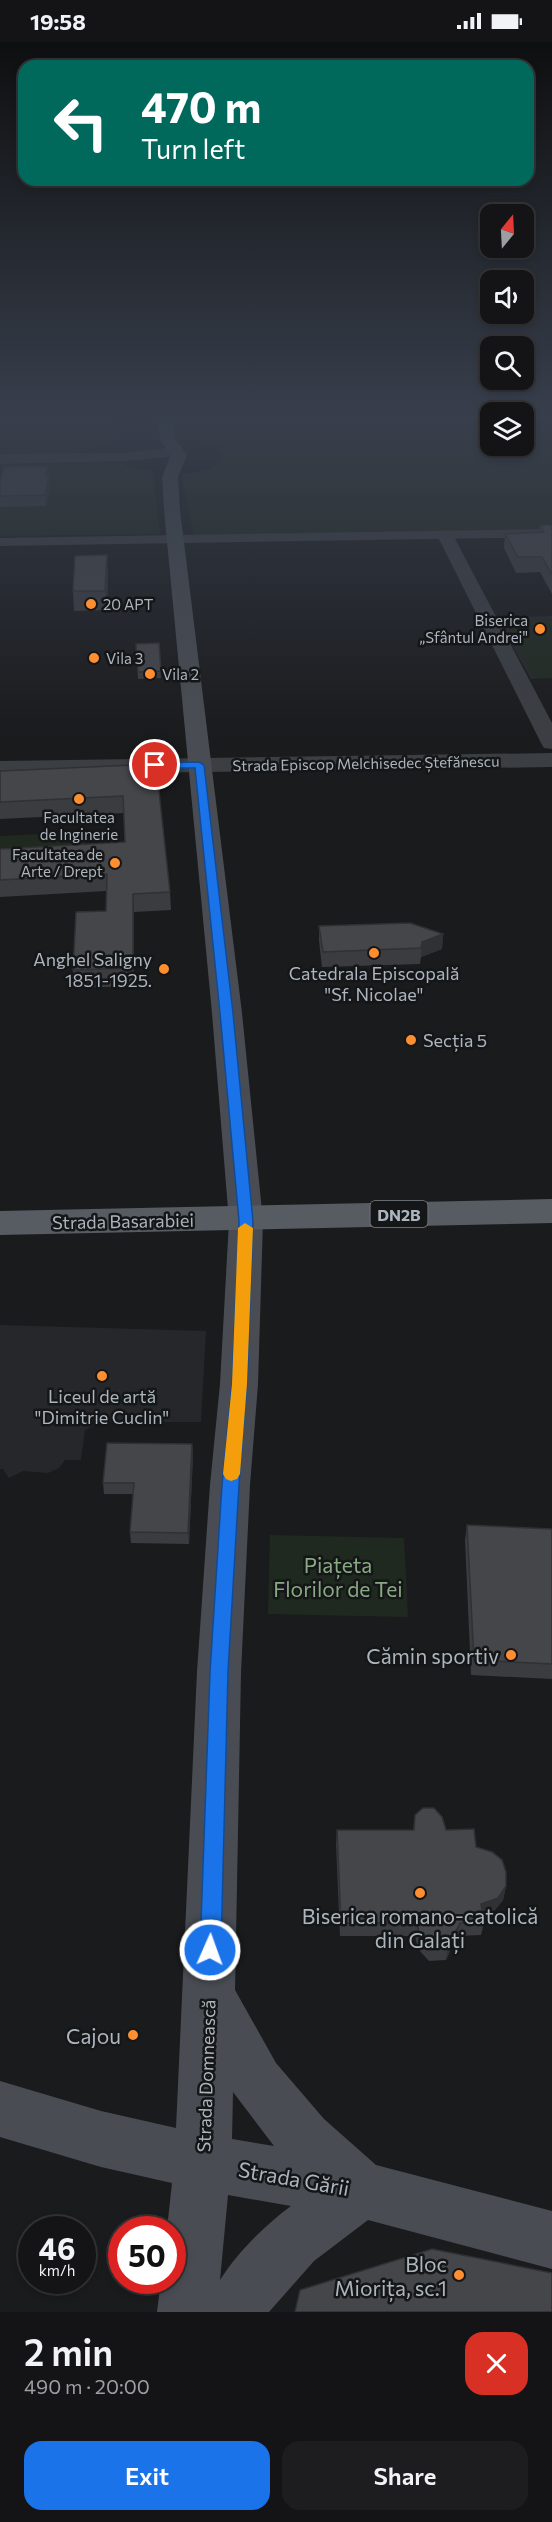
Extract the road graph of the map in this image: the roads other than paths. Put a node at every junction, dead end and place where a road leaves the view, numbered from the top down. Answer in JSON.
{"nodes":[{"id":1,"x":174,"y":523,"type":"edge"},
{"id":2,"x":552,"y":533,"type":"edge"},
{"id":3,"x":445,"y":535,"type":"junction"},
{"id":4,"x":175,"y":540,"type":"junction"},
{"id":5,"x":0,"y":542,"type":"edge"},
{"id":6,"x":552,"y":743,"type":"edge"},
{"id":7,"x":552,"y":760,"type":"edge"},
{"id":8,"x":199,"y":765,"type":"junction"},
{"id":9,"x":0,"y":768,"type":"edge"},
{"id":10,"x":552,"y":1211,"type":"edge"},
{"id":11,"x":246,"y":1218,"type":"junction"},
{"id":12,"x":0,"y":1223,"type":"edge"},
{"id":13,"x":209,"y":1997,"type":"junction"},
{"id":14,"x":0,"y":2109,"type":"edge"},
{"id":15,"x":203,"y":2162,"type":"junction"},
{"id":16,"x":361,"y":2190,"type":"junction"},
{"id":17,"x":552,"y":2240,"type":"edge"},
{"id":18,"x":188,"y":2312,"type":"edge"},
{"id":19,"x":235,"y":2312,"type":"edge"}],
"edges":[{"from":1,"to":4,"type":"main road","name":"Strada Domnească"},
{"from":2,"to":3,"type":"street"},
{"from":3,"to":4,"type":"street"},
{"from":3,"to":6,"type":"street"},
{"from":4,"to":5,"type":"street"},
{"from":4,"to":8,"type":"main road","name":"Strada Domnească"},
{"from":7,"to":8,"type":"street","name":"Strada Episcop Melchisedec Ștefănescu"},
{"from":8,"to":9,"type":"street","name":"Strada Episcop Melchisedec Ștefănescu"},
{"from":8,"to":11,"type":"main road","name":"Strada Domnească"},
{"from":10,"to":11,"type":"main road","number":"DN2B"},
{"from":11,"to":12,"type":"main road","name":"Strada Basarabiei","number":"DN2B"},
{"from":11,"to":13,"type":"main road","name":"Strada Domnească"},
{"from":13,"to":15,"type":"main road","name":"Strada Domnească"},
{"from":13,"to":16,"type":"main road"},
{"from":14,"to":15,"type":"main road","name":"Strada Gării"},
{"from":15,"to":16,"type":"main road","name":"Strada Gării"},
{"from":15,"to":18,"type":"main road","name":"Strada Domnească"},
{"from":16,"to":17,"type":"main road","name":"Strada Gării"},
{"from":16,"to":19,"type":"main road"}]}
